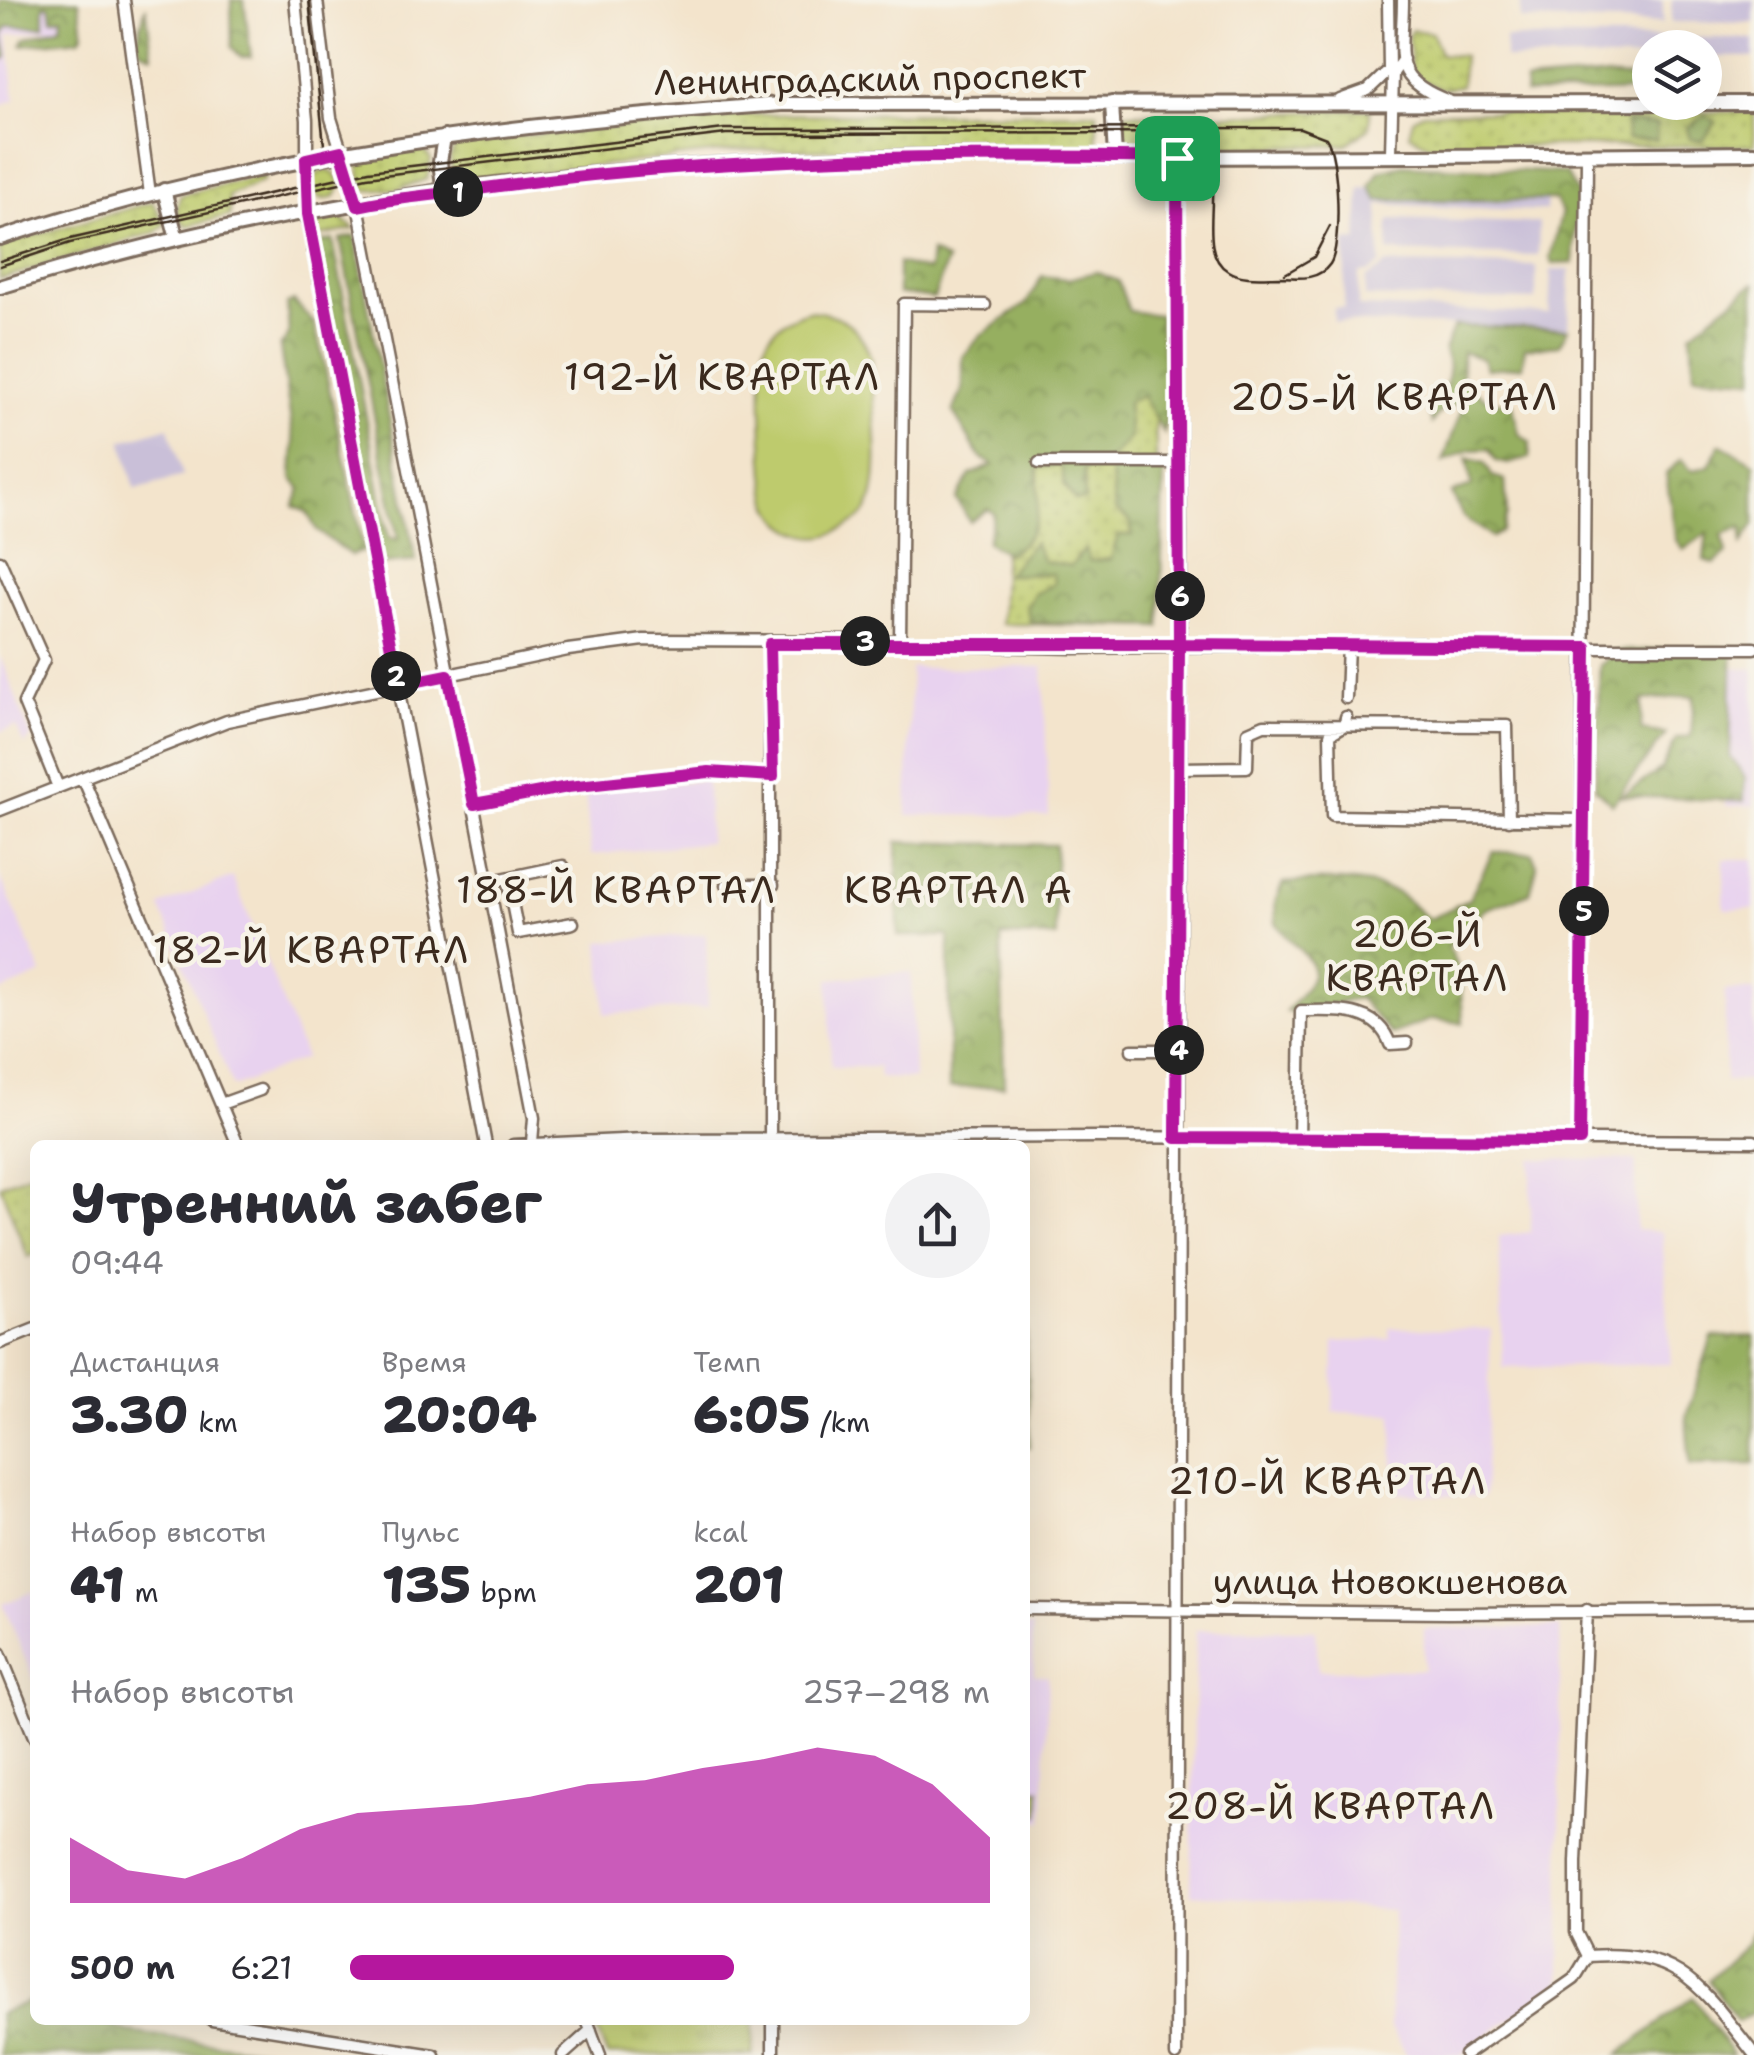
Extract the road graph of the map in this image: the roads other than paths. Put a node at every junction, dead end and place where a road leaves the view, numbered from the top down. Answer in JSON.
{"nodes":[{"id":1,"x":124,"y":0,"type":"edge"},
{"id":2,"x":294,"y":0,"type":"edge"},
{"id":3,"x":317,"y":0,"type":"edge"},
{"id":4,"x":1388,"y":0,"type":"edge"},
{"id":5,"x":1403,"y":0,"type":"edge"},
{"id":6,"x":1403,"y":58,"type":"junction"},
{"id":7,"x":1391,"y":71,"type":"junction"},
{"id":8,"x":1392,"y":102,"type":"junction"},
{"id":9,"x":1112,"y":103,"type":"junction"},
{"id":10,"x":1325,"y":103,"type":"junction"},
{"id":11,"x":1454,"y":103,"type":"junction"},
{"id":12,"x":1754,"y":104,"type":"edge"},
{"id":13,"x":444,"y":137,"type":"junction"},
{"id":14,"x":341,"y":151,"type":"junction"},
{"id":15,"x":1391,"y":152,"type":"junction"},
{"id":16,"x":1754,"y":153,"type":"edge"},
{"id":17,"x":1587,"y":154,"type":"junction"},
{"id":18,"x":1115,"y":156,"type":"junction"},
{"id":19,"x":1177,"y":158,"type":"junction"},
{"id":20,"x":306,"y":159,"type":"junction"},
{"id":21,"x":164,"y":190,"type":"junction"},
{"id":22,"x":150,"y":194,"type":"junction"},
{"id":23,"x":444,"y":194,"type":"junction"},
{"id":24,"x":358,"y":206,"type":"junction"},
{"id":25,"x":308,"y":214,"type":"junction"},
{"id":26,"x":0,"y":238,"type":"edge"},
{"id":27,"x":177,"y":239,"type":"junction"},
{"id":28,"x":0,"y":287,"type":"edge"},
{"id":29,"x":985,"y":305,"type":"dead end"},
{"id":30,"x":1039,"y":463,"type":"dead end"},
{"id":31,"x":1180,"y":463,"type":"junction"},
{"id":32,"x":0,"y":560,"type":"edge"},
{"id":33,"x":900,"y":640,"type":"junction"},
{"id":34,"x":770,"y":644,"type":"junction"},
{"id":35,"x":1179,"y":644,"type":"junction"},
{"id":36,"x":1348,"y":644,"type":"junction"},
{"id":37,"x":1586,"y":647,"type":"junction"},
{"id":38,"x":1754,"y":648,"type":"edge"},
{"id":39,"x":448,"y":675,"type":"junction"},
{"id":40,"x":398,"y":685,"type":"junction"},
{"id":41,"x":1346,"y":698,"type":"dead end"},
{"id":42,"x":1346,"y":721,"type":"junction"},
{"id":43,"x":1179,"y":768,"type":"junction"},
{"id":44,"x":773,"y":776,"type":"junction"},
{"id":45,"x":83,"y":778,"type":"junction"},
{"id":46,"x":58,"y":787,"type":"junction"},
{"id":47,"x":474,"y":804,"type":"junction"},
{"id":48,"x":0,"y":810,"type":"edge"},
{"id":49,"x":1508,"y":820,"type":"junction"},
{"id":50,"x":1583,"y":820,"type":"junction"},
{"id":51,"x":563,"y":866,"type":"dead end"},
{"id":52,"x":507,"y":878,"type":"junction"},
{"id":53,"x":487,"y":882,"type":"junction"},
{"id":54,"x":726,"y":885,"type":"dead end"},
{"id":55,"x":773,"y":885,"type":"junction"},
{"id":56,"x":573,"y":924,"type":"dead end"},
{"id":57,"x":1407,"y":1043,"type":"dead end"},
{"id":58,"x":1132,"y":1050,"type":"dead end"},
{"id":59,"x":1179,"y":1050,"type":"junction"},
{"id":60,"x":260,"y":1090,"type":"dead end"},
{"id":61,"x":221,"y":1104,"type":"junction"},
{"id":62,"x":1176,"y":1138,"type":"junction"},
{"id":63,"x":236,"y":1140,"type":"edge"},
{"id":64,"x":485,"y":1140,"type":"edge"},
{"id":65,"x":532,"y":1140,"type":"edge"},
{"id":66,"x":770,"y":1140,"type":"edge"},
{"id":67,"x":973,"y":1140,"type":"edge"},
{"id":68,"x":1580,"y":1140,"type":"junction"},
{"id":69,"x":1299,"y":1141,"type":"junction"},
{"id":70,"x":1754,"y":1141,"type":"edge"},
{"id":71,"x":30,"y":1330,"type":"edge"},
{"id":72,"x":0,"y":1343,"type":"edge"},
{"id":73,"x":1030,"y":1608,"type":"edge"},
{"id":74,"x":1176,"y":1609,"type":"junction"},
{"id":75,"x":1586,"y":1610,"type":"junction"},
{"id":76,"x":1754,"y":1611,"type":"edge"},
{"id":77,"x":0,"y":1654,"type":"edge"},
{"id":78,"x":30,"y":1727,"type":"edge"},
{"id":79,"x":1588,"y":1956,"type":"junction"},
{"id":80,"x":244,"y":2025,"type":"edge"},
{"id":81,"x":589,"y":2025,"type":"edge"},
{"id":82,"x":772,"y":2025,"type":"edge"},
{"id":83,"x":1748,"y":2038,"type":"edge"},
{"id":84,"x":1754,"y":2054,"type":"edge"},
{"id":85,"x":434,"y":2055,"type":"edge"},
{"id":86,"x":564,"y":2055,"type":"edge"},
{"id":87,"x":600,"y":2055,"type":"edge"},
{"id":88,"x":773,"y":2055,"type":"edge"},
{"id":89,"x":1176,"y":2055,"type":"edge"},
{"id":90,"x":1465,"y":2055,"type":"edge"}],
"edges":[{"from":1,"to":22,"type":"street"},
{"from":2,"to":20,"type":"street"},
{"from":3,"to":14,"type":"street"},
{"from":4,"to":7,"type":"street"},
{"from":5,"to":6,"type":"street"},
{"from":6,"to":7,"type":"street"},
{"from":6,"to":11,"type":"street"},
{"from":7,"to":8,"type":"street"},
{"from":7,"to":10,"type":"street"},
{"from":8,"to":10,"type":"main road","name":"Ленинградский проспект"},
{"from":8,"to":11,"type":"main road","name":"Ленинградский проспект"},
{"from":8,"to":15,"type":"street"},
{"from":9,"to":10,"type":"main road","name":"Ленинградский проспект"},
{"from":9,"to":13,"type":"main road","name":"Ленинградский проспект"},
{"from":9,"to":18,"type":"main road"},
{"from":11,"to":12,"type":"main road","name":"Ленинградский проспект"},
{"from":13,"to":14,"type":"main road","name":"Ленинградский проспект"},
{"from":13,"to":23,"type":"main road"},
{"from":14,"to":20,"type":"main road","name":"Ленинградский проспект"},
{"from":14,"to":24,"type":"street"},
{"from":15,"to":17,"type":"main road"},
{"from":15,"to":19,"type":"main road"},
{"from":16,"to":17,"type":"main road"},
{"from":17,"to":37,"type":"street"},
{"from":18,"to":19,"type":"main road"},
{"from":18,"to":23,"type":"main road"},
{"from":19,"to":31,"type":"street"},
{"from":20,"to":21,"type":"main road","name":"Ленинградский проспект"},
{"from":20,"to":25,"type":"street"},
{"from":21,"to":22,"type":"main road","name":"Ленинградский проспект"},
{"from":21,"to":27,"type":"main road"},
{"from":22,"to":26,"type":"main road","name":"Ленинградский проспект"},
{"from":23,"to":24,"type":"main road"},
{"from":24,"to":25,"type":"main road"},
{"from":24,"to":39,"type":"street"},
{"from":25,"to":27,"type":"main road"},
{"from":25,"to":40,"type":"street"},
{"from":27,"to":28,"type":"main road"},
{"from":29,"to":33,"type":"street"},
{"from":30,"to":31,"type":"street"},
{"from":31,"to":35,"type":"street"},
{"from":32,"to":46,"type":"street"},
{"from":33,"to":34,"type":"street"},
{"from":33,"to":35,"type":"street"},
{"from":34,"to":39,"type":"street"},
{"from":34,"to":44,"type":"street"},
{"from":35,"to":36,"type":"street"},
{"from":35,"to":43,"type":"street"},
{"from":36,"to":37,"type":"street"},
{"from":36,"to":41,"type":"street"},
{"from":37,"to":38,"type":"street"},
{"from":37,"to":50,"type":"street"},
{"from":39,"to":40,"type":"street"},
{"from":39,"to":47,"type":"street"},
{"from":40,"to":45,"type":"street"},
{"from":40,"to":64,"type":"street"},
{"from":42,"to":43,"type":"street"},
{"from":42,"to":49,"type":"street"},
{"from":42,"to":49,"type":"street"},
{"from":43,"to":59,"type":"street"},
{"from":44,"to":47,"type":"street"},
{"from":44,"to":55,"type":"street"},
{"from":45,"to":46,"type":"street"},
{"from":45,"to":61,"type":"street"},
{"from":46,"to":48,"type":"street"},
{"from":47,"to":53,"type":"street"},
{"from":49,"to":50,"type":"street"},
{"from":50,"to":68,"type":"street"},
{"from":51,"to":52,"type":"street"},
{"from":52,"to":53,"type":"street"},
{"from":52,"to":56,"type":"street"},
{"from":53,"to":65,"type":"street"},
{"from":54,"to":55,"type":"street"},
{"from":55,"to":66,"type":"street"},
{"from":57,"to":69,"type":"street"},
{"from":58,"to":59,"type":"street"},
{"from":59,"to":62,"type":"street"},
{"from":60,"to":61,"type":"street"},
{"from":61,"to":63,"type":"street"},
{"from":62,"to":67,"type":"street"},
{"from":62,"to":69,"type":"street"},
{"from":62,"to":74,"type":"street"},
{"from":68,"to":69,"type":"street"},
{"from":68,"to":70,"type":"street"},
{"from":71,"to":72,"type":"street"},
{"from":73,"to":74,"type":"street","name":"улица Новокшенова"},
{"from":74,"to":75,"type":"street","name":"улица Новокшенова"},
{"from":74,"to":89,"type":"street"},
{"from":75,"to":76,"type":"street","name":"улица Новокшенова"},
{"from":75,"to":79,"type":"street"},
{"from":77,"to":78,"type":"street"},
{"from":79,"to":83,"type":"street"},
{"from":79,"to":90,"type":"street"},
{"from":80,"to":85,"type":"street"},
{"from":81,"to":86,"type":"street"},
{"from":81,"to":87,"type":"street"},
{"from":82,"to":88,"type":"street"},
{"from":83,"to":84,"type":"street"}]}
